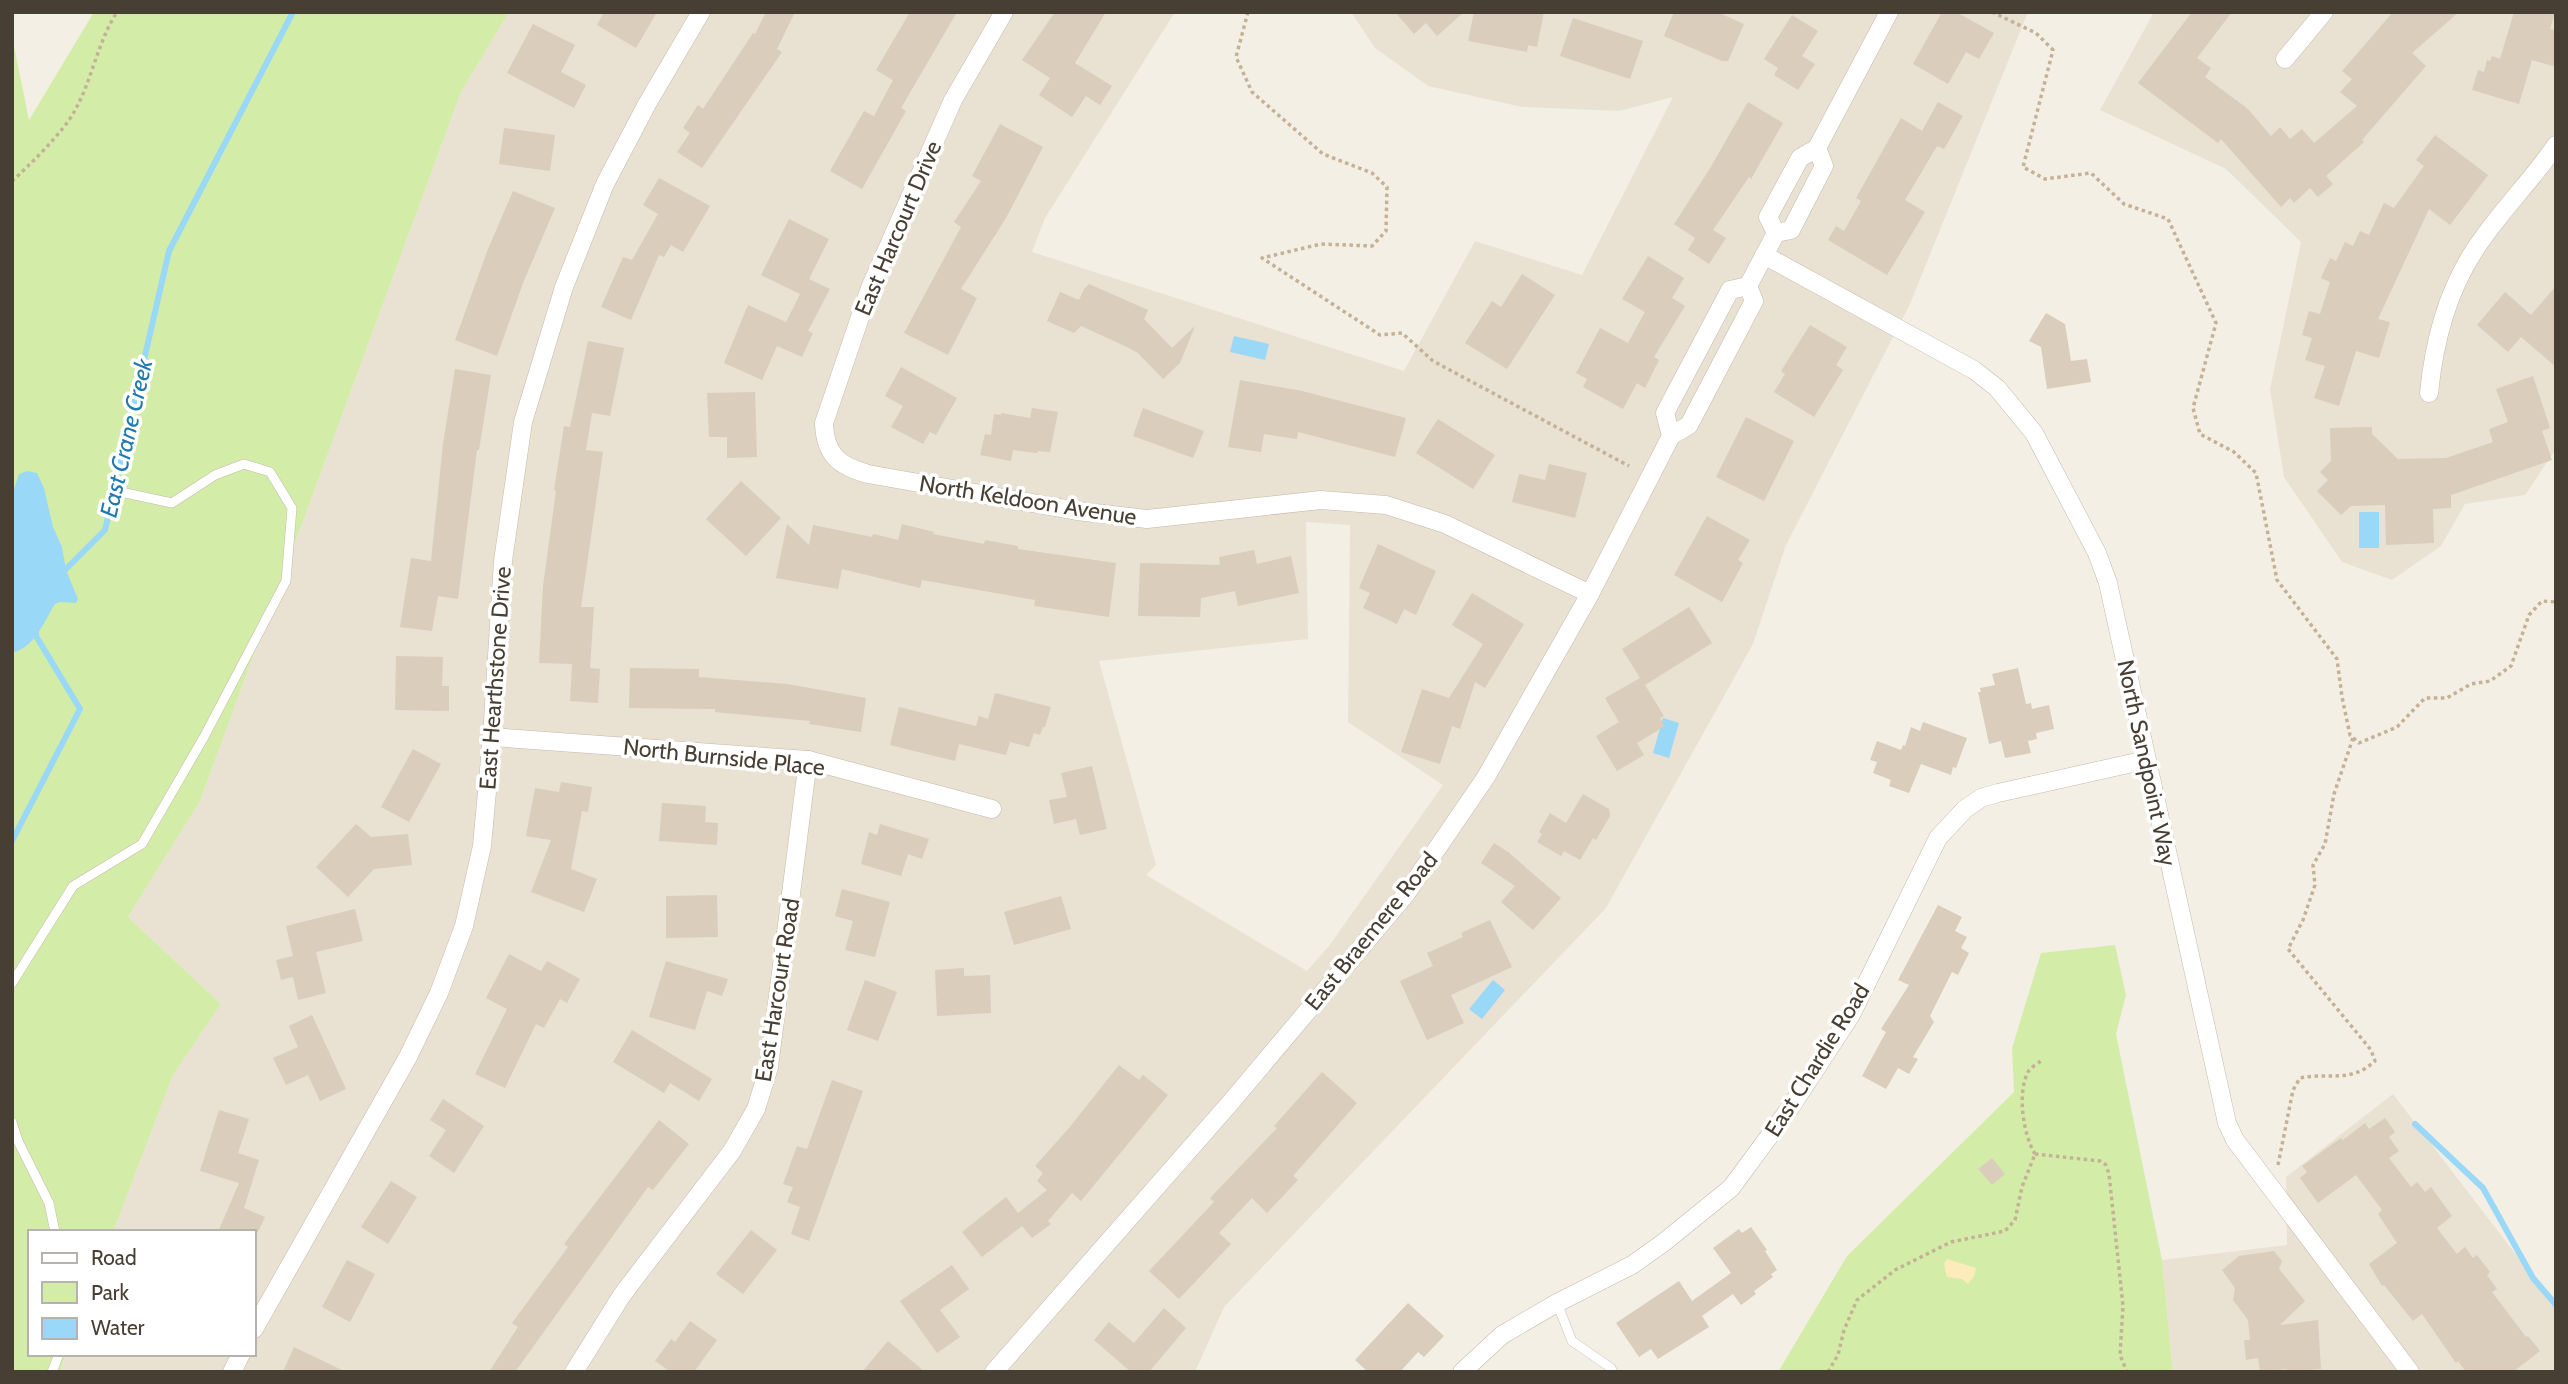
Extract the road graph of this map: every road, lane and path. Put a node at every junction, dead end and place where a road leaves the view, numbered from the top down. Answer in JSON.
{"nodes":[{"id":1,"x":117,"y":12,"type":"edge"},
{"id":2,"x":701,"y":12,"type":"edge"},
{"id":3,"x":1004,"y":12,"type":"edge"},
{"id":4,"x":1248,"y":12,"type":"edge"},
{"id":5,"x":1889,"y":12,"type":"edge"},
{"id":6,"x":1992,"y":12,"type":"edge"},
{"id":7,"x":2324,"y":12,"type":"edge"},
{"id":8,"x":2285,"y":59,"type":"dead end"},
{"id":9,"x":2556,"y":145,"type":"edge"},
{"id":10,"x":1817,"y":148,"type":"junction"},
{"id":11,"x":12,"y":181,"type":"edge"},
{"id":12,"x":1776,"y":233,"type":"junction"},
{"id":13,"x":1764,"y":255,"type":"junction"},
{"id":14,"x":1748,"y":286,"type":"junction"},
{"id":15,"x":2429,"y":393,"type":"dead end"},
{"id":16,"x":1671,"y":436,"type":"junction"},
{"id":17,"x":832,"y":454,"type":"joint"},
{"id":18,"x":1629,"y":466,"type":"dead end"},
{"id":19,"x":121,"y":492,"type":"dead end"},
{"id":20,"x":1590,"y":594,"type":"junction"},
{"id":21,"x":2556,"y":602,"type":"edge"},
{"id":22,"x":492,"y":737,"type":"junction"},
{"id":23,"x":2353,"y":738,"type":"junction"},
{"id":24,"x":808,"y":760,"type":"junction"},
{"id":25,"x":2147,"y":760,"type":"junction"},
{"id":26,"x":992,"y":809,"type":"dead end"},
{"id":27,"x":12,"y":983,"type":"edge"},
{"id":28,"x":2041,"y":1061,"type":"dead end"},
{"id":29,"x":12,"y":1122,"type":"edge"},
{"id":30,"x":2035,"y":1154,"type":"junction"},
{"id":31,"x":2276,"y":1174,"type":"dead end"},
{"id":32,"x":55,"y":1230,"type":"edge"},
{"id":33,"x":1557,"y":1303,"type":"junction"},
{"id":34,"x":256,"y":1325,"type":"edge"},
{"id":35,"x":240,"y":1356,"type":"edge"},
{"id":36,"x":2402,"y":1369,"type":"edge"},
{"id":37,"x":232,"y":1372,"type":"edge"},
{"id":38,"x":574,"y":1372,"type":"edge"},
{"id":39,"x":994,"y":1372,"type":"edge"},
{"id":40,"x":1462,"y":1372,"type":"edge"},
{"id":41,"x":1613,"y":1372,"type":"edge"},
{"id":42,"x":1828,"y":1372,"type":"edge"},
{"id":43,"x":2127,"y":1372,"type":"edge"}],
"edges":[{"from":1,"to":11,"type":"path"},
{"from":2,"to":22,"type":"street","name":"East Hearthstone Drive"},
{"from":3,"to":17,"type":"street","name":"East Harcourt Drive"},
{"from":4,"to":18,"type":"path"},
{"from":5,"to":10,"type":"street","name":"East Braemere Road"},
{"from":6,"to":23,"type":"path"},
{"from":7,"to":8,"type":"street"},
{"from":9,"to":15,"type":"street"},
{"from":10,"to":12,"type":"street","name":"East Braemere Road"},
{"from":10,"to":12,"type":"street","name":"East Braemere Road"},
{"from":12,"to":13,"type":"street","name":"East Braemere Road"},
{"from":13,"to":14,"type":"street","name":"East Braemere Road"},
{"from":13,"to":25,"type":"street","name":"North Sandpoint Way"},
{"from":14,"to":16,"type":"street","name":"East Braemere Road"},
{"from":14,"to":16,"type":"street","name":"East Braemere Road"},
{"from":16,"to":20,"type":"street","name":"East Braemere Road"},
{"from":17,"to":20,"type":"street","name":"North Keldoon Avenue"},
{"from":19,"to":27,"type":"lane"},
{"from":20,"to":39,"type":"street","name":"East Braemere Road"},
{"from":21,"to":23,"type":"path"},
{"from":22,"to":24,"type":"street","name":"North Burnside Place"},
{"from":22,"to":34,"type":"street","name":"East Hearthstone Drive"},
{"from":23,"to":31,"type":"path"},
{"from":24,"to":26,"type":"street","name":"North Burnside Place"},
{"from":24,"to":38,"type":"street","name":"East Harcourt Road"},
{"from":25,"to":33,"type":"street","name":"East Chardie Road"},
{"from":25,"to":36,"type":"street","name":"North Sandpoint Way"},
{"from":28,"to":30,"type":"path"},
{"from":29,"to":32,"type":"lane"},
{"from":30,"to":42,"type":"path"},
{"from":30,"to":43,"type":"path"},
{"from":33,"to":40,"type":"street","name":"East Chardie Road"},
{"from":33,"to":41,"type":"lane"},
{"from":35,"to":37,"type":"street"}]}
